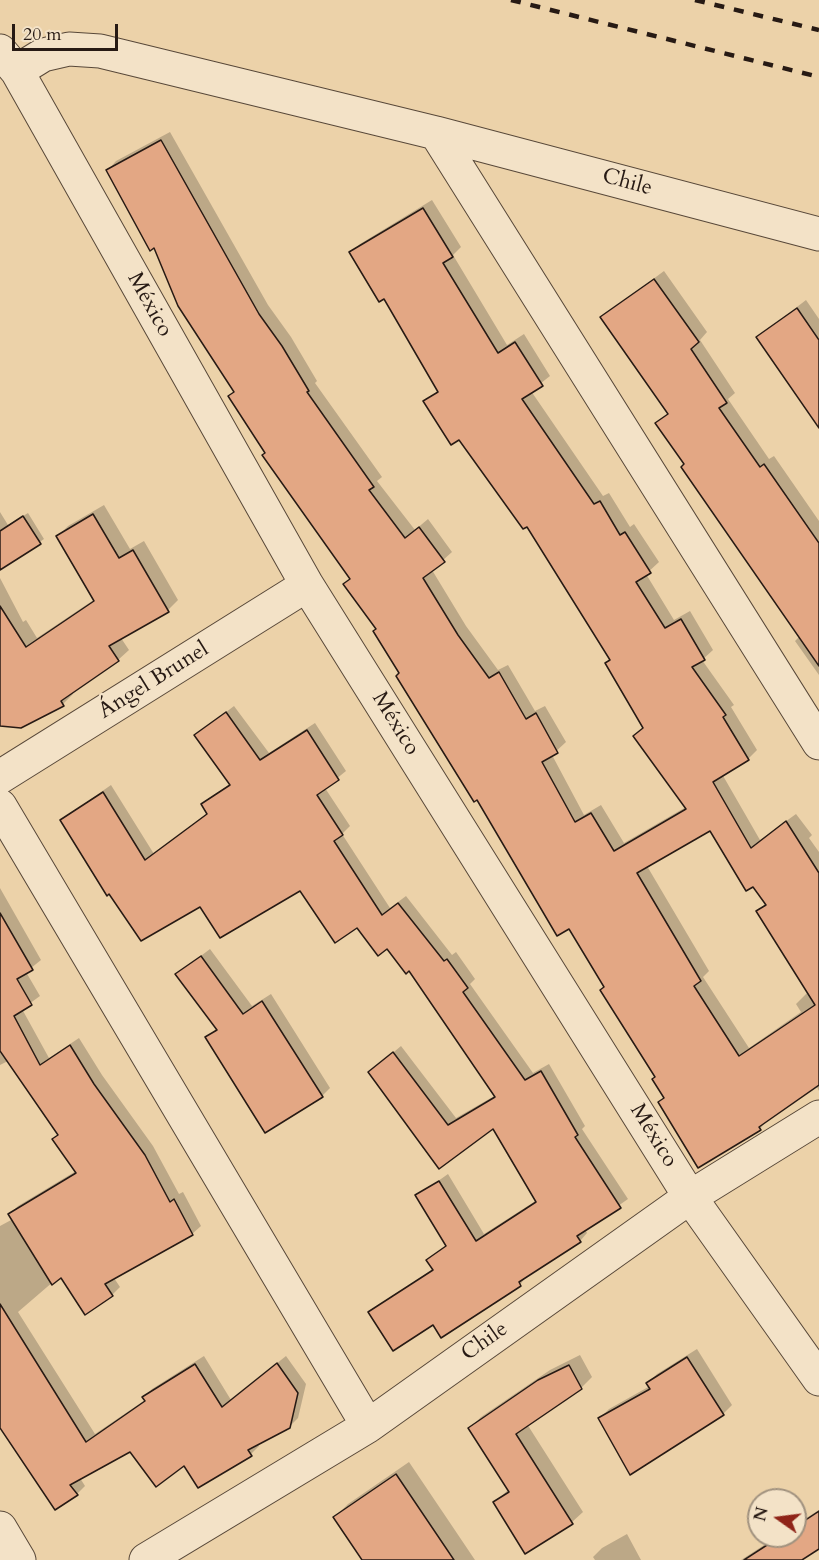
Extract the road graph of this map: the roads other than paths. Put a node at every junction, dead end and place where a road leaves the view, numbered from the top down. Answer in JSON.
{"nodes":[{"id":1,"x":8,"y":61,"type":"edge"},
{"id":2,"x":436,"y":133,"type":"junction"},
{"id":3,"x":819,"y":234,"type":"edge"},
{"id":4,"x":307,"y":585,"type":"junction"},
{"id":5,"x":819,"y":743,"type":"edge"},
{"id":6,"x":0,"y":777,"type":"edge"},
{"id":7,"x":0,"y":806,"type":"edge"},
{"id":8,"x":819,"y":1117,"type":"edge"},
{"id":9,"x":690,"y":1197,"type":"junction"},
{"id":10,"x":819,"y":1379,"type":"edge"},
{"id":11,"x":368,"y":1426,"type":"junction"},
{"id":12,"x":0,"y":1528,"type":"edge"},
{"id":13,"x":19,"y":1560,"type":"edge"},
{"id":14,"x":146,"y":1560,"type":"edge"}],
"edges":[{"from":1,"to":2,"type":"street","name":"Chile"},
{"from":1,"to":4,"type":"street","name":"México"},
{"from":2,"to":3,"type":"street","name":"Chile"},
{"from":2,"to":5,"type":"street"},
{"from":4,"to":6,"type":"street","name":"Ángel Brunel"},
{"from":4,"to":9,"type":"street","name":"México"},
{"from":7,"to":11,"type":"street"},
{"from":8,"to":9,"type":"street","name":"Chile"},
{"from":9,"to":10,"type":"street","name":"México"},
{"from":9,"to":11,"type":"street","name":"Chile"},
{"from":11,"to":14,"type":"street","name":"Chile"},
{"from":12,"to":13,"type":"street"}]}
